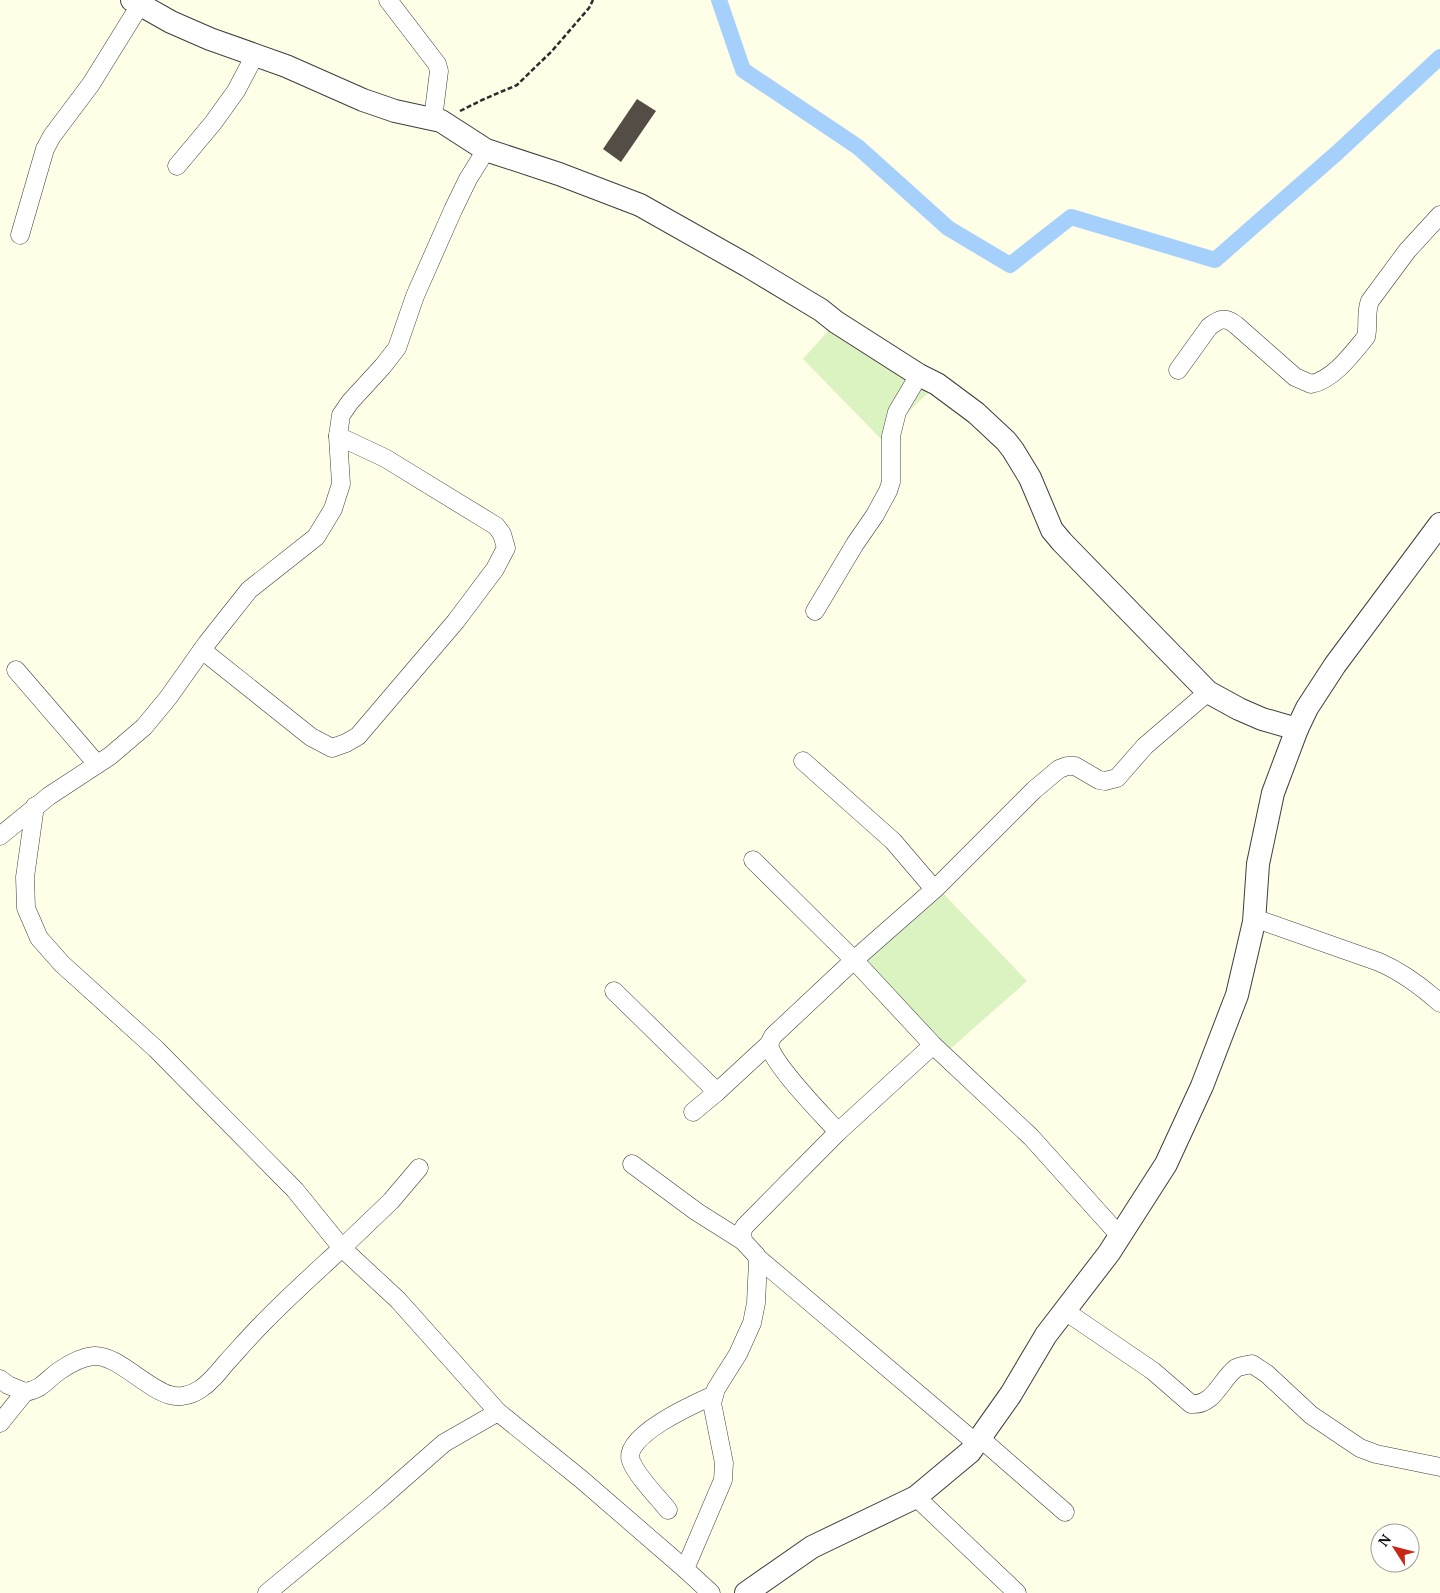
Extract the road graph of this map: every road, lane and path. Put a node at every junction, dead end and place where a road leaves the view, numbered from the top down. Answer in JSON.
{"nodes":[{"id":1,"x":388,"y":0,"type":"edge"},
{"id":2,"x":593,"y":0,"type":"edge"},
{"id":3,"x":136,"y":3,"type":"edge"},
{"id":4,"x":255,"y":55,"type":"junction"},
{"id":5,"x":437,"y":120,"type":"junction"},
{"id":6,"x":486,"y":150,"type":"junction"},
{"id":7,"x":177,"y":166,"type":"dead end"},
{"id":8,"x":1440,"y":214,"type":"edge"},
{"id":9,"x":20,"y":235,"type":"dead end"},
{"id":10,"x":1178,"y":370,"type":"dead end"},
{"id":11,"x":919,"y":375,"type":"junction"},
{"id":12,"x":338,"y":436,"type":"junction"},
{"id":13,"x":1440,"y":524,"type":"edge"},
{"id":14,"x":815,"y":611,"type":"dead end"},
{"id":15,"x":202,"y":650,"type":"junction"},
{"id":16,"x":16,"y":670,"type":"dead end"},
{"id":17,"x":1208,"y":692,"type":"junction"},
{"id":18,"x":1297,"y":729,"type":"junction"},
{"id":19,"x":803,"y":761,"type":"dead end"},
{"id":20,"x":97,"y":764,"type":"junction"},
{"id":21,"x":35,"y":806,"type":"junction"},
{"id":22,"x":0,"y":836,"type":"edge"},
{"id":23,"x":753,"y":860,"type":"dead end"},
{"id":24,"x":934,"y":889,"type":"junction"},
{"id":25,"x":1254,"y":918,"type":"junction"},
{"id":26,"x":854,"y":960,"type":"junction"},
{"id":27,"x":614,"y":991,"type":"dead end"},
{"id":28,"x":1440,"y":1003,"type":"edge"},
{"id":29,"x":769,"y":1044,"type":"junction"},
{"id":30,"x":933,"y":1045,"type":"junction"},
{"id":31,"x":717,"y":1092,"type":"junction"},
{"id":32,"x":693,"y":1112,"type":"dead end"},
{"id":33,"x":838,"y":1132,"type":"junction"},
{"id":34,"x":632,"y":1164,"type":"dead end"},
{"id":35,"x":419,"y":1168,"type":"dead end"},
{"id":36,"x":1120,"y":1236,"type":"junction"},
{"id":37,"x":743,"y":1241,"type":"junction"},
{"id":38,"x":347,"y":1244,"type":"junction"},
{"id":39,"x":758,"y":1258,"type":"junction"},
{"id":40,"x":1065,"y":1311,"type":"junction"},
{"id":41,"x":0,"y":1379,"type":"edge"},
{"id":42,"x":25,"y":1392,"type":"junction"},
{"id":43,"x":714,"y":1395,"type":"junction"},
{"id":44,"x":498,"y":1412,"type":"junction"},
{"id":45,"x":0,"y":1423,"type":"edge"},
{"id":46,"x":978,"y":1440,"type":"junction"},
{"id":47,"x":1440,"y":1467,"type":"edge"},
{"id":48,"x":916,"y":1497,"type":"junction"},
{"id":49,"x":668,"y":1510,"type":"dead end"},
{"id":50,"x":1064,"y":1512,"type":"dead end"},
{"id":51,"x":685,"y":1569,"type":"junction"},
{"id":52,"x":267,"y":1593,"type":"edge"},
{"id":53,"x":711,"y":1593,"type":"edge"},
{"id":54,"x":746,"y":1593,"type":"edge"},
{"id":55,"x":1017,"y":1593,"type":"edge"}],
"edges":[{"from":1,"to":5,"type":"street"},
{"from":2,"to":5,"type":"path"},
{"from":3,"to":4,"type":"street"},
{"from":3,"to":9,"type":"street"},
{"from":4,"to":5,"type":"street"},
{"from":4,"to":7,"type":"street"},
{"from":5,"to":6,"type":"street"},
{"from":6,"to":11,"type":"street"},
{"from":6,"to":12,"type":"street"},
{"from":8,"to":10,"type":"street"},
{"from":11,"to":14,"type":"street"},
{"from":11,"to":17,"type":"street"},
{"from":12,"to":15,"type":"street"},
{"from":12,"to":15,"type":"street"},
{"from":13,"to":18,"type":"street"},
{"from":15,"to":20,"type":"street"},
{"from":16,"to":20,"type":"street"},
{"from":17,"to":18,"type":"street"},
{"from":17,"to":24,"type":"street"},
{"from":18,"to":25,"type":"street"},
{"from":19,"to":24,"type":"street"},
{"from":20,"to":21,"type":"street"},
{"from":21,"to":22,"type":"street"},
{"from":21,"to":38,"type":"street"},
{"from":23,"to":26,"type":"street"},
{"from":24,"to":26,"type":"street"},
{"from":25,"to":28,"type":"street"},
{"from":25,"to":36,"type":"street"},
{"from":26,"to":29,"type":"street"},
{"from":26,"to":30,"type":"street"},
{"from":27,"to":31,"type":"street"},
{"from":29,"to":31,"type":"street"},
{"from":29,"to":33,"type":"street"},
{"from":30,"to":33,"type":"street"},
{"from":30,"to":36,"type":"street"},
{"from":31,"to":32,"type":"street"},
{"from":33,"to":37,"type":"street"},
{"from":34,"to":37,"type":"street"},
{"from":35,"to":38,"type":"street"},
{"from":36,"to":40,"type":"street"},
{"from":37,"to":39,"type":"street"},
{"from":38,"to":42,"type":"street"},
{"from":38,"to":44,"type":"street"},
{"from":39,"to":43,"type":"street"},
{"from":39,"to":46,"type":"street"},
{"from":40,"to":46,"type":"street"},
{"from":40,"to":47,"type":"street"},
{"from":41,"to":42,"type":"street"},
{"from":42,"to":45,"type":"street"},
{"from":43,"to":49,"type":"street"},
{"from":43,"to":51,"type":"street"},
{"from":44,"to":51,"type":"street"},
{"from":44,"to":52,"type":"street"},
{"from":46,"to":48,"type":"street"},
{"from":46,"to":50,"type":"street"},
{"from":48,"to":54,"type":"street"},
{"from":48,"to":55,"type":"street"},
{"from":51,"to":53,"type":"street"}]}
